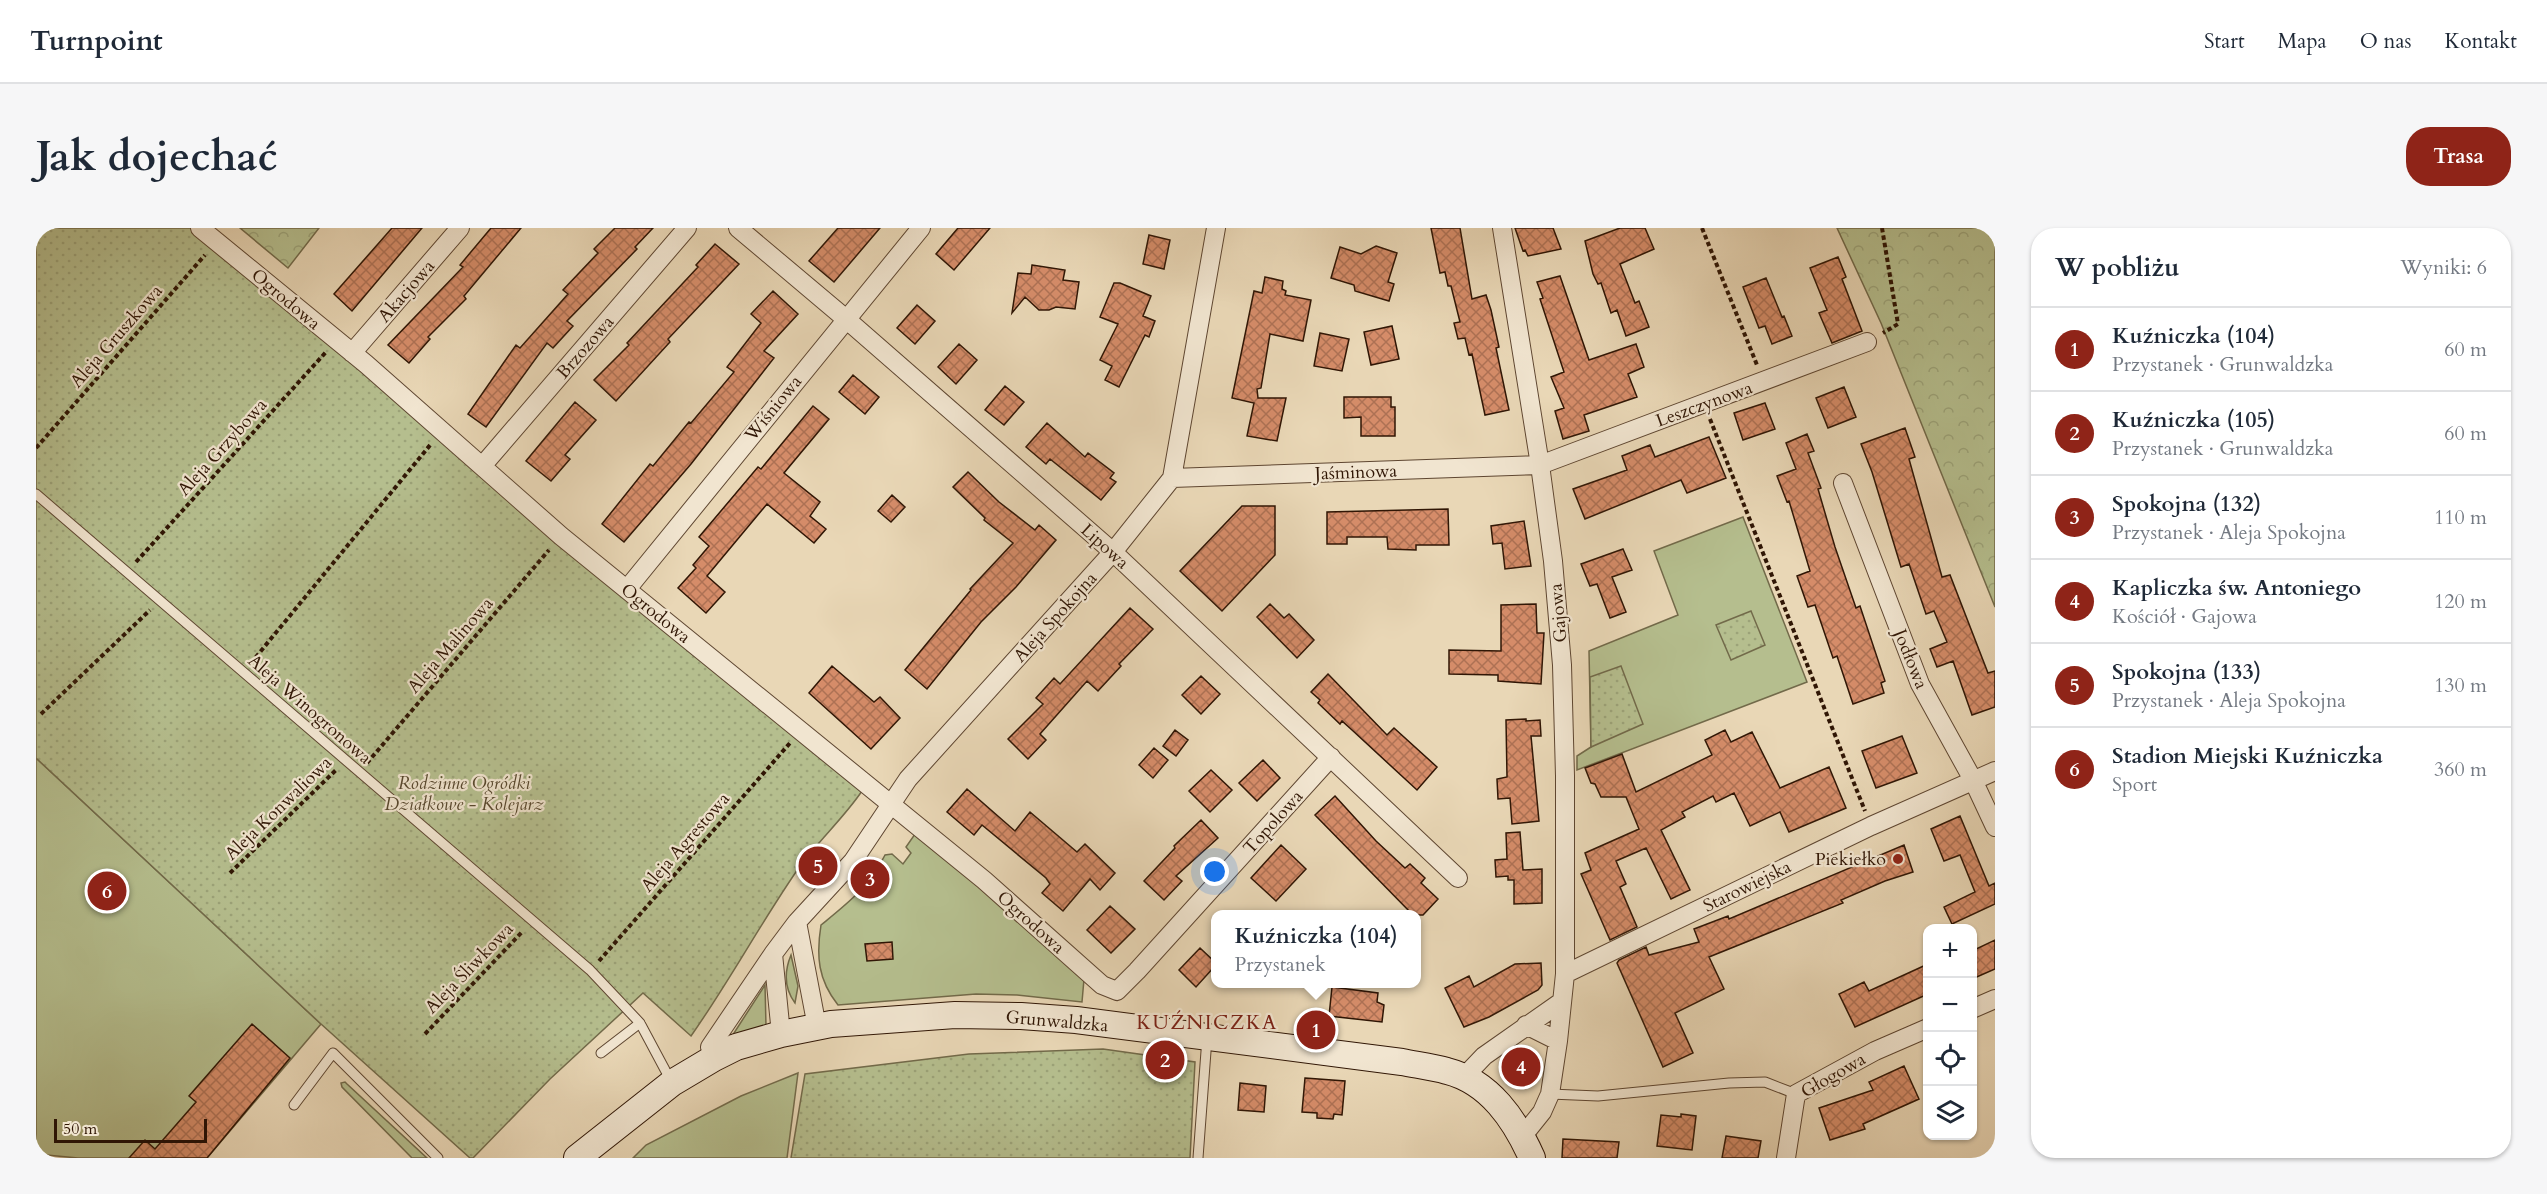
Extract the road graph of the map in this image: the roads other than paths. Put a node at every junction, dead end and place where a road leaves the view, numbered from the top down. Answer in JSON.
{"nodes":[{"id":1,"x":201,"y":228,"type":"edge"},
{"id":2,"x":460,"y":228,"type":"edge"},
{"id":3,"x":687,"y":228,"type":"edge"},
{"id":4,"x":738,"y":228,"type":"edge"},
{"id":5,"x":921,"y":228,"type":"edge"},
{"id":6,"x":1216,"y":228,"type":"edge"},
{"id":7,"x":1502,"y":228,"type":"edge"},
{"id":8,"x":846,"y":319,"type":"junction"},
{"id":9,"x":1867,"y":342,"type":"road end"},
{"id":10,"x":352,"y":353,"type":"junction"},
{"id":11,"x":483,"y":465,"type":"junction"},
{"id":12,"x":1540,"y":465,"type":"junction"},
{"id":13,"x":1172,"y":478,"type":"junction"},
{"id":14,"x":1843,"y":483,"type":"dead end"},
{"id":15,"x":36,"y":494,"type":"edge"},
{"id":16,"x":1113,"y":552,"type":"junction"},
{"id":17,"x":627,"y":589,"type":"junction"},
{"id":18,"x":1331,"y":758,"type":"junction"},
{"id":19,"x":1995,"y":771,"type":"edge"},
{"id":20,"x":1973,"y":780,"type":"junction"},
{"id":21,"x":891,"y":805,"type":"junction"},
{"id":22,"x":1995,"y":828,"type":"edge"},
{"id":23,"x":1458,"y":878,"type":"dead end"},
{"id":24,"x":797,"y":922,"type":"junction"},
{"id":25,"x":773,"y":954,"type":"junction"},
{"id":26,"x":1565,"y":974,"type":"junction"},
{"id":27,"x":1117,"y":991,"type":"joint"},
{"id":28,"x":1995,"y":999,"type":"edge"},
{"id":29,"x":1561,"y":1002,"type":"junction"},
{"id":30,"x":1977,"y":1007,"type":"edge"},
{"id":31,"x":640,"y":1023,"type":"junction"},
{"id":32,"x":1526,"y":1025,"type":"junction"},
{"id":33,"x":817,"y":1027,"type":"junction"},
{"id":34,"x":1923,"y":1031,"type":"edge"},
{"id":35,"x":781,"y":1035,"type":"junction"},
{"id":36,"x":1207,"y":1038,"type":"junction"},
{"id":37,"x":1558,"y":1041,"type":"junction"},
{"id":38,"x":601,"y":1053,"type":"dead end"},
{"id":39,"x":714,"y":1058,"type":"junction"},
{"id":40,"x":1463,"y":1077,"type":"junction"},
{"id":41,"x":672,"y":1083,"type":"junction"},
{"id":42,"x":1550,"y":1094,"type":"junction"},
{"id":43,"x":1796,"y":1094,"type":"junction"},
{"id":44,"x":294,"y":1106,"type":"dead end"},
{"id":45,"x":1527,"y":1147,"type":"edge"},
{"id":46,"x":438,"y":1158,"type":"edge"},
{"id":47,"x":577,"y":1158,"type":"edge"},
{"id":48,"x":1198,"y":1158,"type":"edge"},
{"id":49,"x":1786,"y":1158,"type":"edge"}],
"edges":[{"from":1,"to":10,"type":"street","name":"Ogrodowa"},
{"from":2,"to":10,"type":"street","name":"Akacjowa"},
{"from":3,"to":11,"type":"street","name":"Brzozowa"},
{"from":4,"to":8,"type":"street","name":"Lipowa"},
{"from":5,"to":8,"type":"street","name":"Wiśniowa"},
{"from":6,"to":13,"type":"street","name":"Aleja Spokojna"},
{"from":7,"to":12,"type":"street","name":"Gajowa"},
{"from":8,"to":16,"type":"street","name":"Lipowa"},
{"from":8,"to":17,"type":"street","name":"Wiśniowa"},
{"from":9,"to":12,"type":"street","name":"Leszczynowa"},
{"from":10,"to":11,"type":"street","name":"Ogrodowa"},
{"from":11,"to":17,"type":"street","name":"Ogrodowa"},
{"from":12,"to":13,"type":"street","name":"Jaśminowa"},
{"from":12,"to":26,"type":"street","name":"Gajowa"},
{"from":13,"to":16,"type":"street","name":"Aleja Spokojna"},
{"from":14,"to":20,"type":"street","name":"Jodłowa"},
{"from":15,"to":31,"type":"lane","name":"Aleja Winogronowa"},
{"from":16,"to":18,"type":"street","name":"Lipowa"},
{"from":16,"to":21,"type":"street","name":"Aleja Spokojna"},
{"from":17,"to":21,"type":"street","name":"Ogrodowa"},
{"from":18,"to":23,"type":"street","name":"Lipowa"},
{"from":18,"to":27,"type":"street","name":"Topolowa"},
{"from":19,"to":20,"type":"street","name":"Starowiejska"},
{"from":20,"to":22,"type":"street","name":"Jodłowa"},
{"from":20,"to":26,"type":"street","name":"Starowiejska"},
{"from":21,"to":24,"type":"street","name":"Aleja Spokojna"},
{"from":21,"to":27,"type":"street","name":"Ogrodowa"},
{"from":24,"to":25,"type":"street","name":"Aleja Spokojna"},
{"from":24,"to":33,"type":"street"},
{"from":25,"to":35,"type":"street"},
{"from":25,"to":39,"type":"street","name":"Aleja Spokojna"},
{"from":26,"to":29,"type":"street","name":"Gajowa"},
{"from":28,"to":30,"type":"street"},
{"from":29,"to":32,"type":"street"},
{"from":29,"to":37,"type":"street","name":"Gajowa"},
{"from":31,"to":38,"type":"lane"},
{"from":31,"to":41,"type":"lane","name":"Aleja Winogronowa"},
{"from":32,"to":37,"type":"street"},
{"from":32,"to":40,"type":"street"},
{"from":33,"to":35,"type":"street","name":"Grunwaldzka"},
{"from":33,"to":36,"type":"street","name":"Grunwaldzka"},
{"from":34,"to":43,"type":"street","name":"Głogowa"},
{"from":35,"to":39,"type":"street","name":"Grunwaldzka"},
{"from":36,"to":40,"type":"street","name":"Grunwaldzka"},
{"from":36,"to":48,"type":"lane"},
{"from":37,"to":42,"type":"street","name":"Gajowa"},
{"from":39,"to":41,"type":"street","name":"Grunwaldzka"},
{"from":40,"to":45,"type":"street","name":"Grunwaldzka"},
{"from":41,"to":47,"type":"street","name":"Grunwaldzka"},
{"from":42,"to":43,"type":"lane"},
{"from":42,"to":45,"type":"street","name":"Gajowa"},
{"from":43,"to":49,"type":"street","name":"Głogowa"},
{"from":44,"to":46,"type":"lane"}]}
